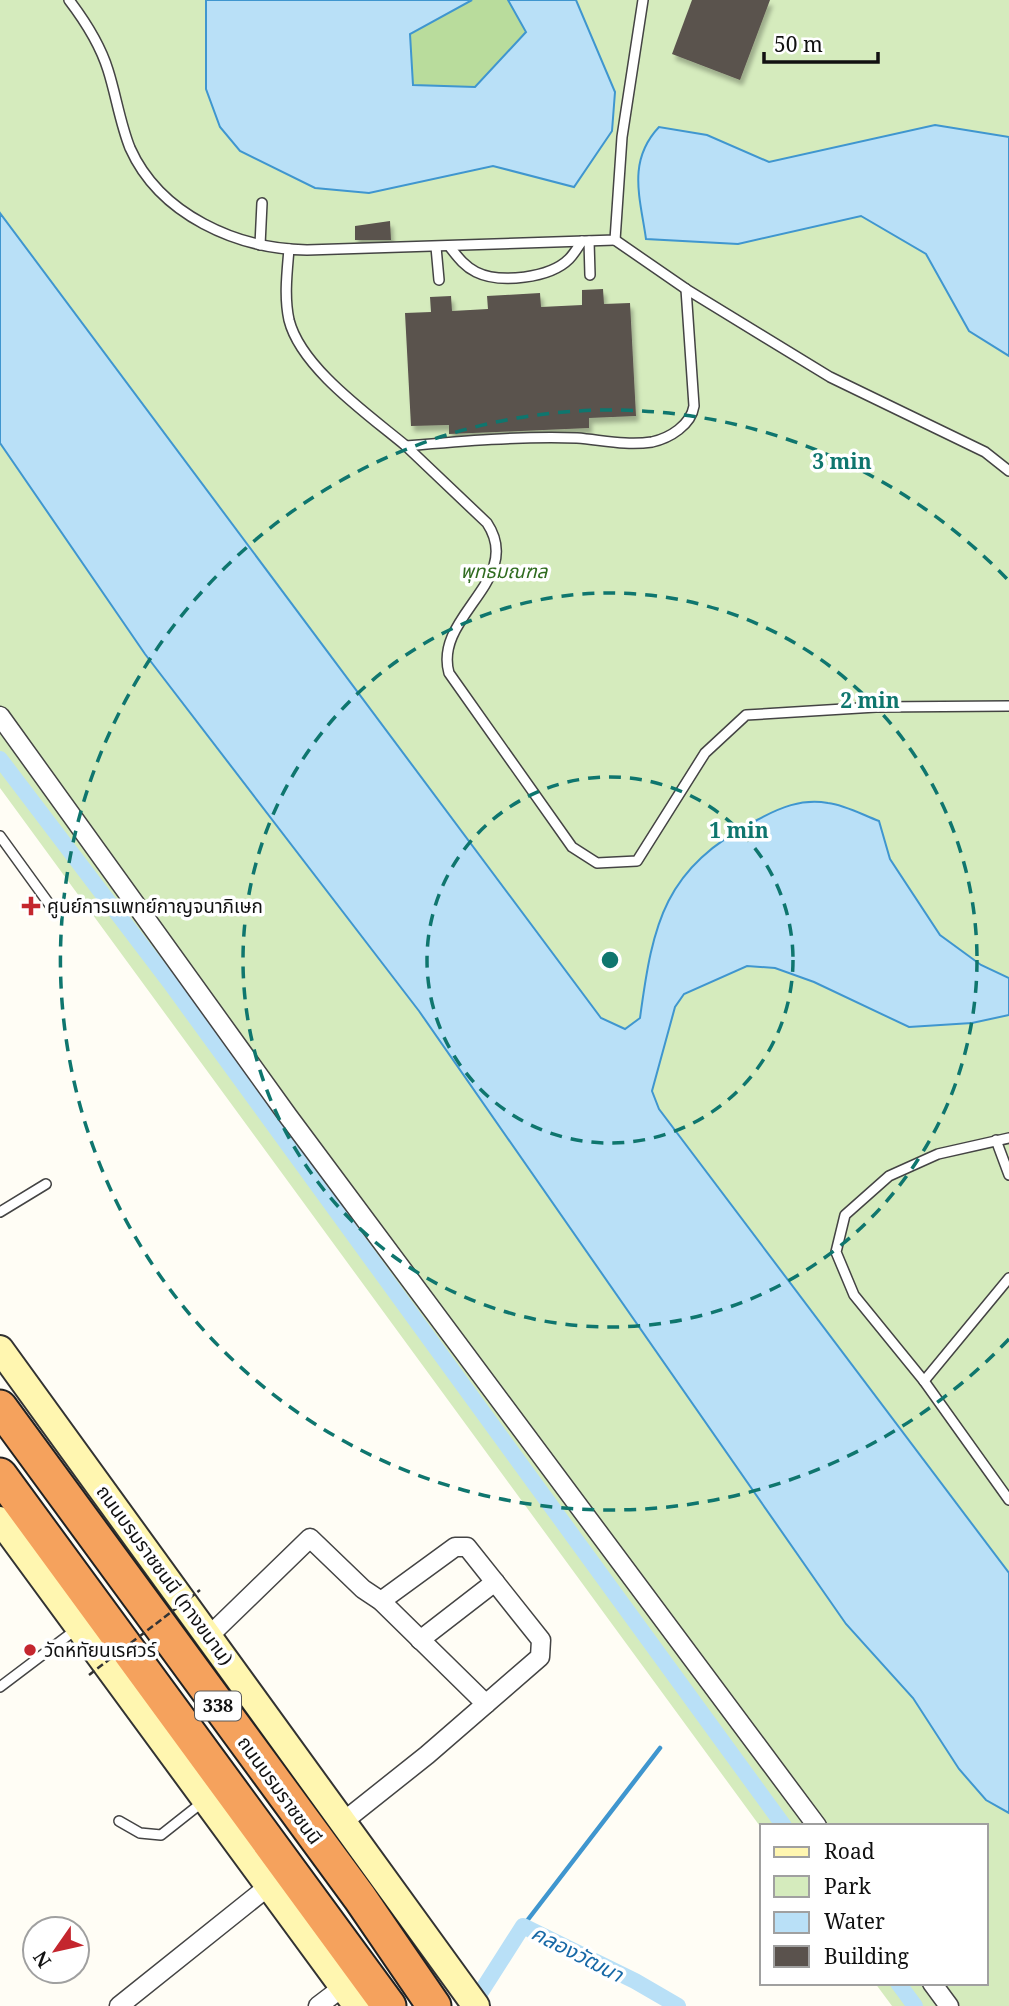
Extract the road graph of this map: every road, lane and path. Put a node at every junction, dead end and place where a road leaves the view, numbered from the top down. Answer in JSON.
{"nodes":[{"id":1,"x":68,"y":0,"type":"edge"},
{"id":2,"x":643,"y":0,"type":"edge"},
{"id":3,"x":262,"y":203,"type":"dead end"},
{"id":4,"x":615,"y":240,"type":"junction"},
{"id":5,"x":585,"y":241,"type":"junction"},
{"id":6,"x":260,"y":245,"type":"junction"},
{"id":7,"x":449,"y":246,"type":"junction"},
{"id":8,"x":436,"y":247,"type":"junction"},
{"id":9,"x":289,"y":250,"type":"junction"},
{"id":10,"x":590,"y":275,"type":"dead end"},
{"id":11,"x":439,"y":280,"type":"dead end"},
{"id":12,"x":686,"y":289,"type":"junction"},
{"id":13,"x":406,"y":446,"type":"junction"},
{"id":14,"x":1009,"y":471,"type":"edge"},
{"id":15,"x":1009,"y":706,"type":"edge"},
{"id":16,"x":0,"y":716,"type":"edge"},
{"id":17,"x":0,"y":836,"type":"edge"},
{"id":18,"x":9,"y":849,"type":"junction"},
{"id":19,"x":0,"y":855,"type":"edge"},
{"id":20,"x":55,"y":912,"type":"dead end"},
{"id":21,"x":1009,"y":1138,"type":"edge"},
{"id":22,"x":996,"y":1140,"type":"junction"},
{"id":23,"x":1009,"y":1175,"type":"edge"},
{"id":24,"x":46,"y":1184,"type":"dead end"},
{"id":25,"x":0,"y":1212,"type":"edge"},
{"id":26,"x":1009,"y":1278,"type":"edge"},
{"id":27,"x":0,"y":1349,"type":"edge"},
{"id":28,"x":923,"y":1381,"type":"junction"},
{"id":29,"x":0,"y":1407,"type":"edge"},
{"id":30,"x":0,"y":1475,"type":"edge"},
{"id":31,"x":1009,"y":1500,"type":"edge"},
{"id":32,"x":5,"y":1537,"type":"edge"},
{"id":33,"x":495,"y":1582,"type":"junction"},
{"id":34,"x":201,"y":1590,"type":"dead end"},
{"id":35,"x":381,"y":1601,"type":"junction"},
{"id":36,"x":79,"y":1627,"type":"junction"},
{"id":37,"x":209,"y":1636,"type":"junction"},
{"id":38,"x":420,"y":1640,"type":"junction"},
{"id":39,"x":89,"y":1675,"type":"dead end"},
{"id":40,"x":0,"y":1687,"type":"edge"},
{"id":41,"x":486,"y":1704,"type":"junction"},
{"id":42,"x":206,"y":1799,"type":"junction"},
{"id":43,"x":119,"y":1821,"type":"dead end"},
{"id":44,"x":344,"y":1821,"type":"junction"},
{"id":45,"x":816,"y":1824,"type":"edge"},
{"id":46,"x":269,"y":1886,"type":"junction"},
{"id":47,"x":933,"y":1985,"type":"edge"},
{"id":48,"x":471,"y":1999,"type":"edge"},
{"id":49,"x":351,"y":2001,"type":"edge"},
{"id":50,"x":119,"y":2006,"type":"edge"},
{"id":51,"x":318,"y":2006,"type":"edge"},
{"id":52,"x":389,"y":2006,"type":"edge"},
{"id":53,"x":434,"y":2006,"type":"edge"},
{"id":54,"x":949,"y":2006,"type":"edge"}],
"edges":[{"from":1,"to":6,"type":"lane"},
{"from":2,"to":4,"type":"lane"},
{"from":3,"to":6,"type":"lane"},
{"from":4,"to":5,"type":"lane"},
{"from":4,"to":12,"type":"lane"},
{"from":5,"to":7,"type":"lane"},
{"from":5,"to":7,"type":"lane"},
{"from":5,"to":10,"type":"lane"},
{"from":6,"to":9,"type":"lane"},
{"from":7,"to":8,"type":"lane"},
{"from":8,"to":9,"type":"lane"},
{"from":8,"to":11,"type":"lane"},
{"from":9,"to":13,"type":"lane"},
{"from":12,"to":13,"type":"lane"},
{"from":12,"to":14,"type":"lane"},
{"from":13,"to":15,"type":"lane"},
{"from":16,"to":45,"type":"street"},
{"from":17,"to":18,"type":"lane"},
{"from":18,"to":19,"type":"lane"},
{"from":18,"to":20,"type":"lane"},
{"from":21,"to":22,"type":"lane"},
{"from":22,"to":23,"type":"lane"},
{"from":22,"to":28,"type":"lane"},
{"from":24,"to":25,"type":"lane"},
{"from":26,"to":28,"type":"lane"},
{"from":27,"to":37,"type":"main road","name":"ถนนบรมราชชนนี (ทางขนาน)","number":"338"},
{"from":28,"to":31,"type":"lane"},
{"from":29,"to":53,"type":"highway","name":"ถนนบรมราชชนนี","number":"338"},
{"from":30,"to":52,"type":"highway","name":"ถนนบรมราชชนนี","number":"338"},
{"from":32,"to":36,"type":"main road"},
{"from":33,"to":35,"type":"street"},
{"from":33,"to":38,"type":"street"},
{"from":33,"to":41,"type":"street"},
{"from":34,"to":39,"type":"path","bridge":true},
{"from":35,"to":37,"type":"street"},
{"from":35,"to":38,"type":"street"},
{"from":36,"to":40,"type":"lane"},
{"from":36,"to":42,"type":"main road"},
{"from":37,"to":44,"type":"main road","name":"ถนนบรมราชชนนี (ทางขนาน)","number":"338"},
{"from":38,"to":41,"type":"street"},
{"from":41,"to":44,"type":"street"},
{"from":42,"to":43,"type":"lane"},
{"from":42,"to":46,"type":"main road"},
{"from":44,"to":48,"type":"main road","name":"ถนนบรมราชชนนี (ทางขนาน)","number":"338"},
{"from":46,"to":49,"type":"main road"},
{"from":46,"to":50,"type":"street"},
{"from":47,"to":54,"type":"street"},
{"from":49,"to":51,"type":"street"}]}
